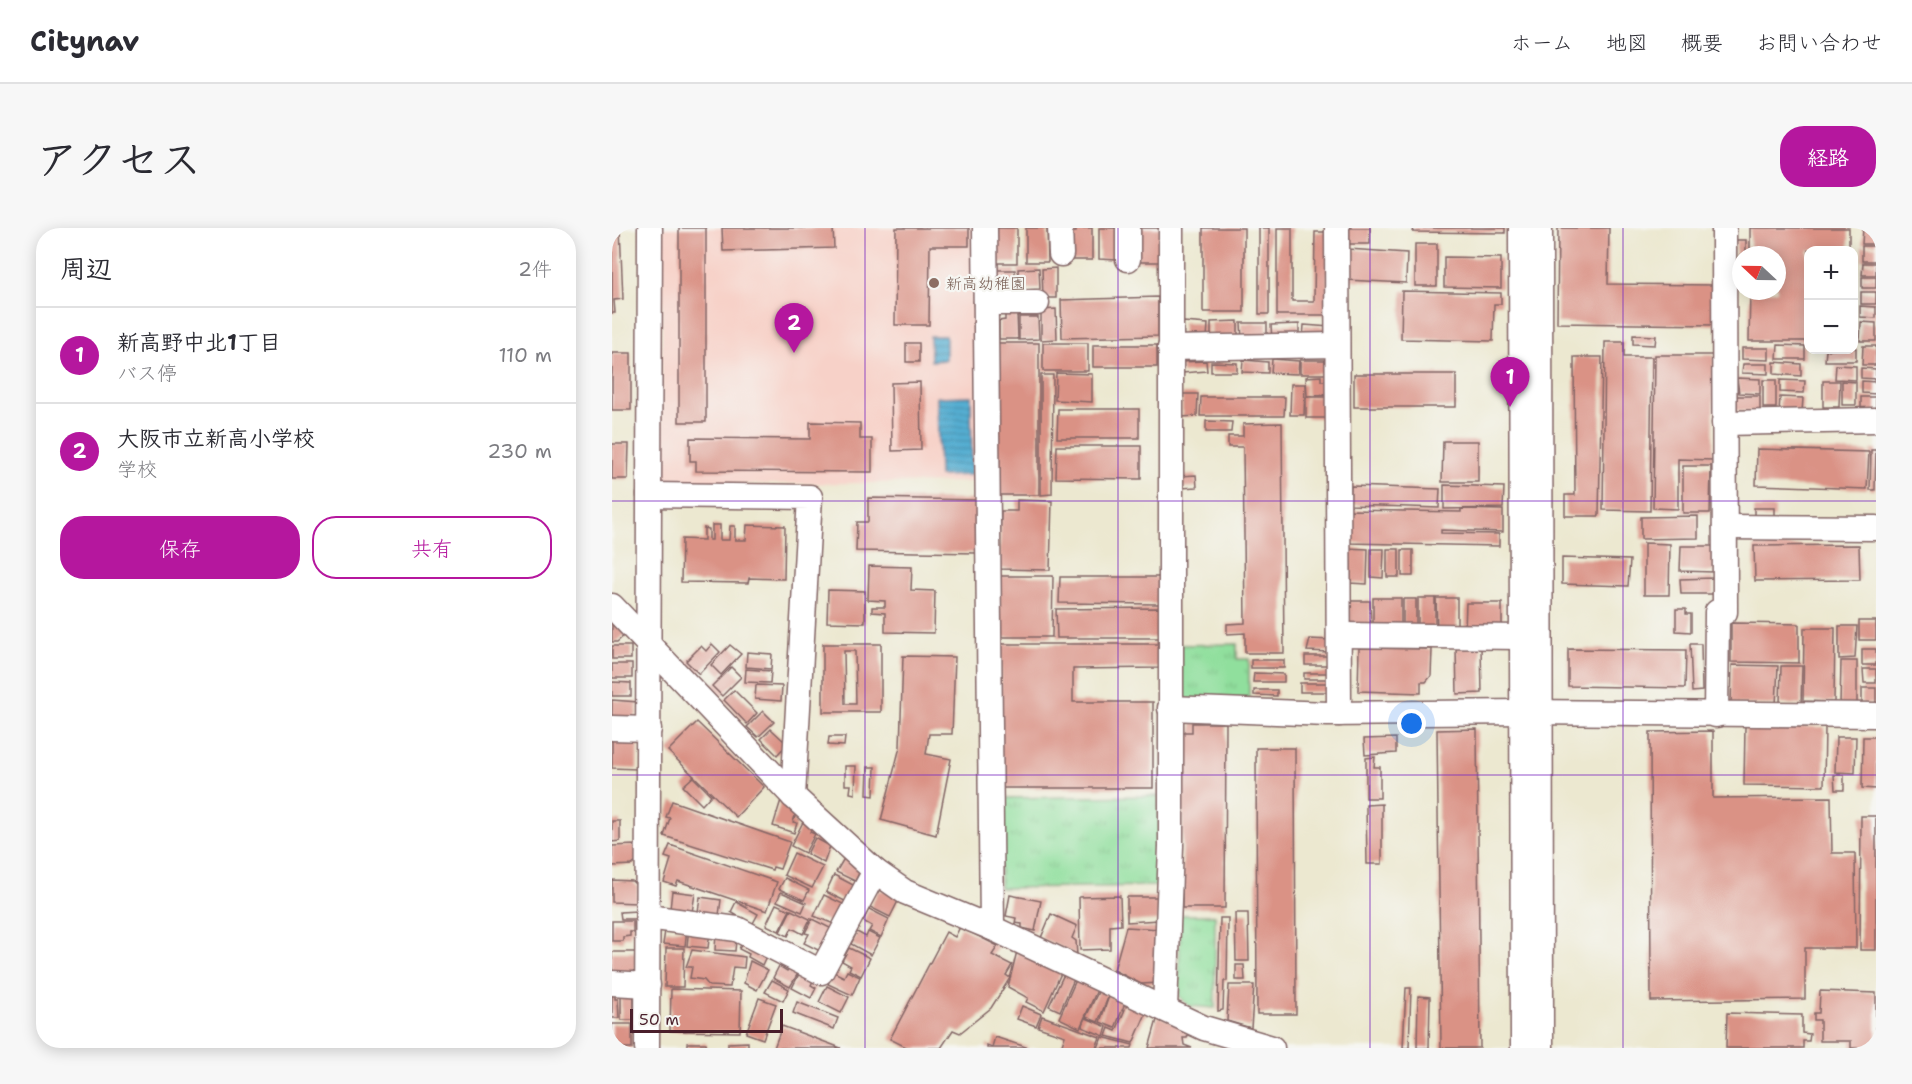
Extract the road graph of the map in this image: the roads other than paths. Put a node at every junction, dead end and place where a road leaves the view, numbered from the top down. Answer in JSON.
{"nodes":[{"id":1,"x":650,"y":228,"type":"edge"},
{"id":2,"x":985,"y":228,"type":"edge"},
{"id":3,"x":1060,"y":228,"type":"edge"},
{"id":4,"x":1128,"y":228,"type":"edge"},
{"id":5,"x":1171,"y":228,"type":"edge"},
{"id":6,"x":1337,"y":228,"type":"edge"},
{"id":7,"x":1521,"y":228,"type":"edge"},
{"id":8,"x":1540,"y":228,"type":"edge"},
{"id":9,"x":1724,"y":228,"type":"edge"},
{"id":10,"x":1061,"y":254,"type":"dead end"},
{"id":11,"x":1128,"y":259,"type":"dead end"},
{"id":12,"x":986,"y":303,"type":"junction"},
{"id":13,"x":1037,"y":303,"type":"dead end"},
{"id":14,"x":1337,"y":345,"type":"junction"},
{"id":15,"x":1170,"y":348,"type":"junction"},
{"id":16,"x":1876,"y":420,"type":"edge"},
{"id":17,"x":1724,"y":423,"type":"junction"},
{"id":18,"x":649,"y":495,"type":"junction"},
{"id":19,"x":1725,"y":527,"type":"junction"},
{"id":20,"x":1876,"y":528,"type":"edge"},
{"id":21,"x":612,"y":606,"type":"edge"},
{"id":22,"x":1339,"y":635,"type":"junction"},
{"id":23,"x":1521,"y":637,"type":"junction"},
{"id":24,"x":649,"y":645,"type":"junction"},
{"id":25,"x":1170,"y":708,"type":"junction"},
{"id":26,"x":1530,"y":712,"type":"junction"},
{"id":27,"x":1339,"y":714,"type":"junction"},
{"id":28,"x":1716,"y":715,"type":"junction"},
{"id":29,"x":1876,"y":715,"type":"edge"},
{"id":30,"x":612,"y":728,"type":"edge"},
{"id":31,"x":649,"y":729,"type":"junction"},
{"id":32,"x":793,"y":796,"type":"junction"},
{"id":33,"x":875,"y":871,"type":"junction"},
{"id":34,"x":648,"y":916,"type":"junction"},
{"id":35,"x":992,"y":928,"type":"junction"},
{"id":36,"x":612,"y":983,"type":"edge"},
{"id":37,"x":648,"y":985,"type":"junction"},
{"id":38,"x":1165,"y":1009,"type":"junction"},
{"id":39,"x":1203,"y":1038,"type":"edge"},
{"id":40,"x":647,"y":1048,"type":"edge"},
{"id":41,"x":1272,"y":1048,"type":"edge"},
{"id":42,"x":1523,"y":1048,"type":"edge"},
{"id":43,"x":1541,"y":1048,"type":"edge"}],
"edges":[{"from":1,"to":18,"type":"street"},
{"from":2,"to":12,"type":"street"},
{"from":3,"to":10,"type":"street"},
{"from":4,"to":11,"type":"street"},
{"from":5,"to":15,"type":"street"},
{"from":6,"to":14,"type":"street"},
{"from":7,"to":23,"type":"street"},
{"from":8,"to":26,"type":"street"},
{"from":9,"to":17,"type":"street"},
{"from":12,"to":13,"type":"street"},
{"from":12,"to":35,"type":"street"},
{"from":14,"to":15,"type":"street"},
{"from":14,"to":22,"type":"street"},
{"from":15,"to":25,"type":"street"},
{"from":16,"to":17,"type":"street"},
{"from":17,"to":19,"type":"street"},
{"from":18,"to":24,"type":"street"},
{"from":18,"to":32,"type":"street"},
{"from":19,"to":20,"type":"street"},
{"from":19,"to":28,"type":"street"},
{"from":21,"to":24,"type":"street"},
{"from":22,"to":23,"type":"street"},
{"from":22,"to":27,"type":"street"},
{"from":23,"to":26,"type":"street"},
{"from":24,"to":31,"type":"street"},
{"from":24,"to":32,"type":"street"},
{"from":25,"to":27,"type":"street"},
{"from":25,"to":38,"type":"street"},
{"from":26,"to":27,"type":"street"},
{"from":26,"to":28,"type":"street"},
{"from":26,"to":42,"type":"street"},
{"from":26,"to":43,"type":"street"},
{"from":28,"to":29,"type":"street"},
{"from":30,"to":31,"type":"street"},
{"from":31,"to":34,"type":"street"},
{"from":32,"to":33,"type":"street"},
{"from":33,"to":34,"type":"street"},
{"from":33,"to":35,"type":"street"},
{"from":34,"to":37,"type":"street"},
{"from":35,"to":38,"type":"street"},
{"from":36,"to":37,"type":"street"},
{"from":37,"to":40,"type":"street"},
{"from":38,"to":39,"type":"street"},
{"from":39,"to":41,"type":"street"}]}
